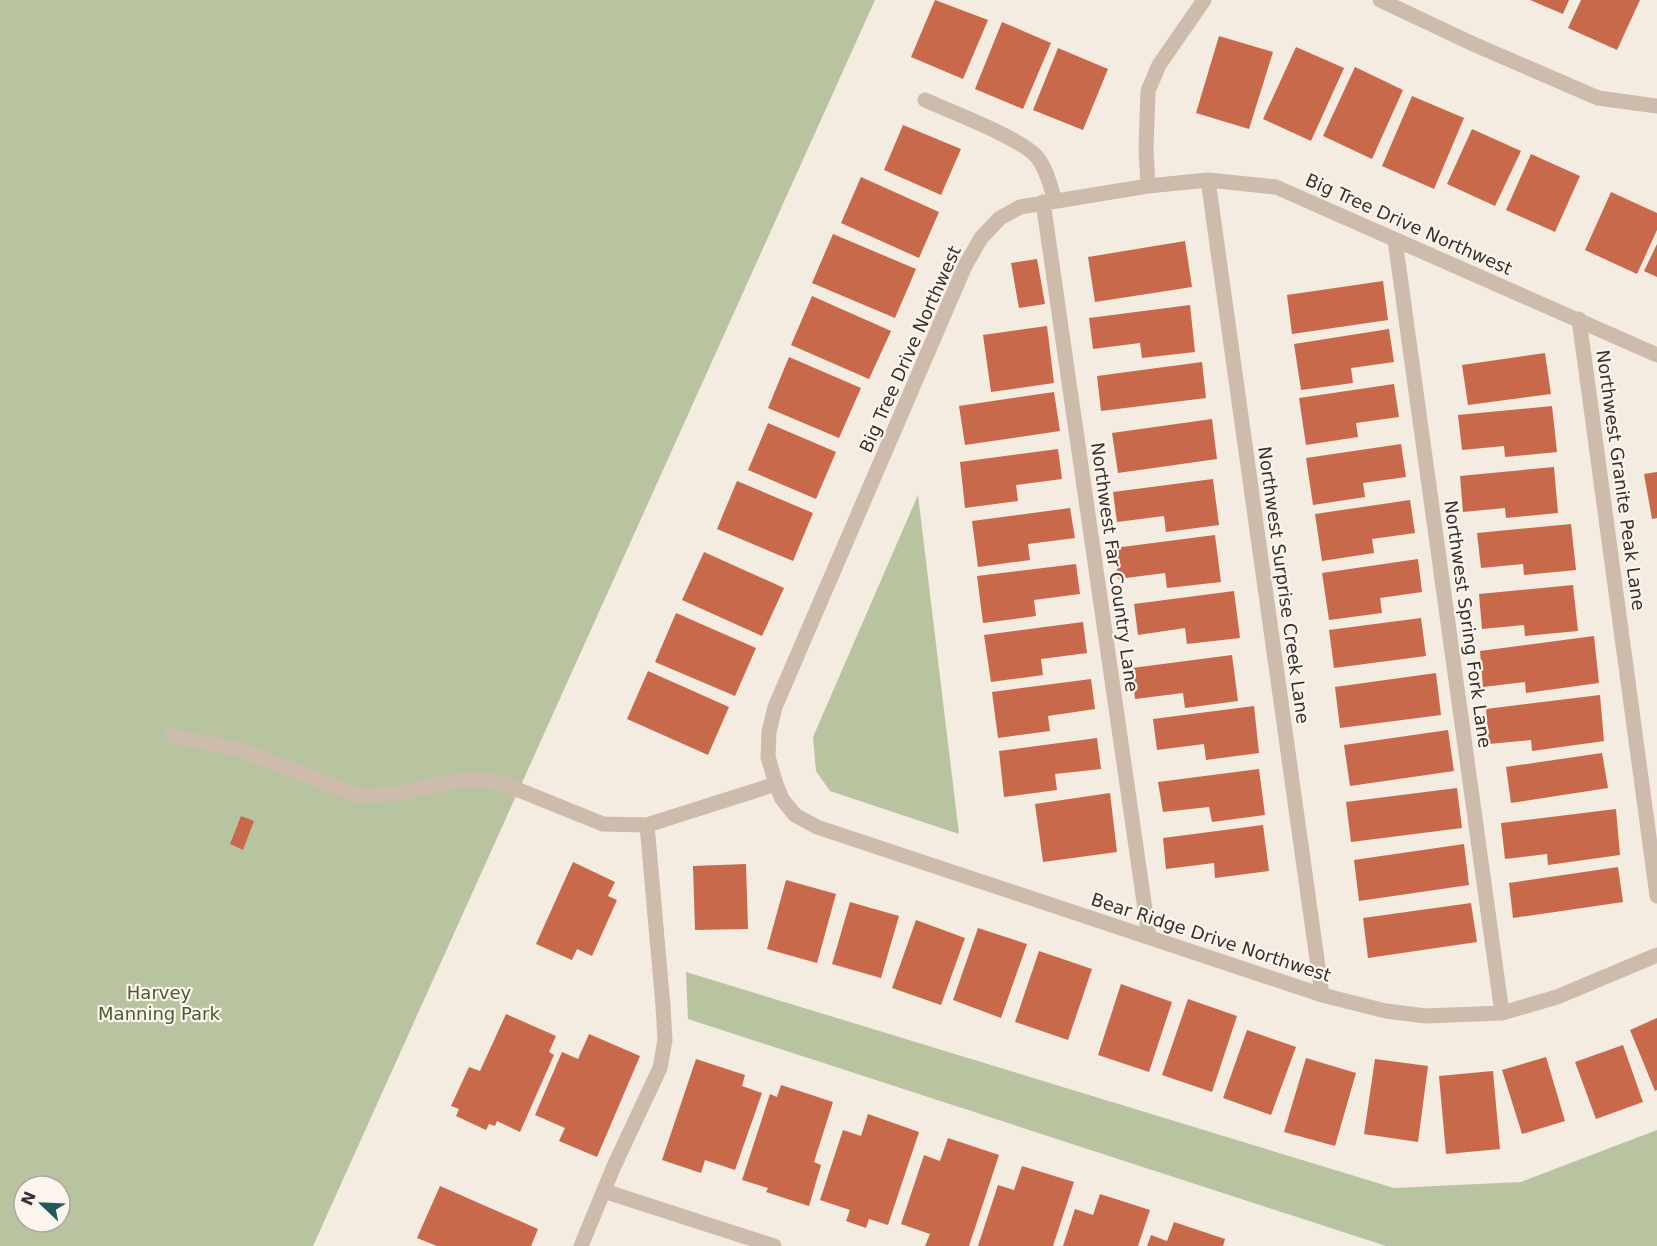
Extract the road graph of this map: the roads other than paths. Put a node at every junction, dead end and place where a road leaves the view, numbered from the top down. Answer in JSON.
{"nodes":[{"id":1,"x":1204,"y":0,"type":"edge"},
{"id":2,"x":1380,"y":0,"type":"edge"},
{"id":3,"x":925,"y":100,"type":"dead end"},
{"id":4,"x":1657,"y":106,"type":"edge"},
{"id":5,"x":1208,"y":180,"type":"junction"},
{"id":6,"x":1148,"y":186,"type":"junction"},
{"id":7,"x":1049,"y":201,"type":"junction"},
{"id":8,"x":1395,"y":240,"type":"junction"},
{"id":9,"x":1579,"y":320,"type":"junction"},
{"id":10,"x":1657,"y":356,"type":"edge"},
{"id":11,"x":172,"y":736,"type":"dead end"},
{"id":12,"x":776,"y":784,"type":"junction"},
{"id":13,"x":647,"y":825,"type":"junction"},
{"id":14,"x":1657,"y":896,"type":"edge"},
{"id":15,"x":1149,"y":937,"type":"junction"},
{"id":16,"x":1657,"y":955,"type":"edge"},
{"id":17,"x":1322,"y":995,"type":"junction"},
{"id":18,"x":1502,"y":1013,"type":"junction"},
{"id":19,"x":604,"y":1191,"type":"junction"},
{"id":20,"x":581,"y":1246,"type":"edge"},
{"id":21,"x":774,"y":1246,"type":"edge"}],
"edges":[{"from":1,"to":6,"type":"street"},
{"from":2,"to":4,"type":"street"},
{"from":3,"to":7,"type":"street","name":"Northwest Far Country Lane"},
{"from":5,"to":6,"type":"street","name":"Big Tree Drive Northwest"},
{"from":5,"to":8,"type":"street","name":"Big Tree Drive Northwest"},
{"from":5,"to":17,"type":"street","name":"Northwest Surprise Creek Lane"},
{"from":6,"to":7,"type":"street","name":"Big Tree Drive Northwest"},
{"from":7,"to":12,"type":"street","name":"Big Tree Drive Northwest"},
{"from":7,"to":15,"type":"street","name":"Northwest Far Country Lane"},
{"from":8,"to":9,"type":"street","name":"Big Tree Drive Northwest"},
{"from":8,"to":18,"type":"street","name":"Northwest Spring Fork Lane"},
{"from":9,"to":10,"type":"street","name":"Big Tree Drive Northwest"},
{"from":9,"to":14,"type":"street","name":"Northwest Granite Peak Lane"},
{"from":11,"to":13,"type":"street"},
{"from":12,"to":13,"type":"street"},
{"from":12,"to":15,"type":"street","name":"Bear Ridge Drive Northwest"},
{"from":13,"to":19,"type":"street"},
{"from":15,"to":17,"type":"street","name":"Bear Ridge Drive Northwest"},
{"from":16,"to":18,"type":"street","name":"Bear Ridge Drive Northwest"},
{"from":17,"to":18,"type":"street","name":"Bear Ridge Drive Northwest"},
{"from":19,"to":20,"type":"street"},
{"from":19,"to":21,"type":"street"}]}
